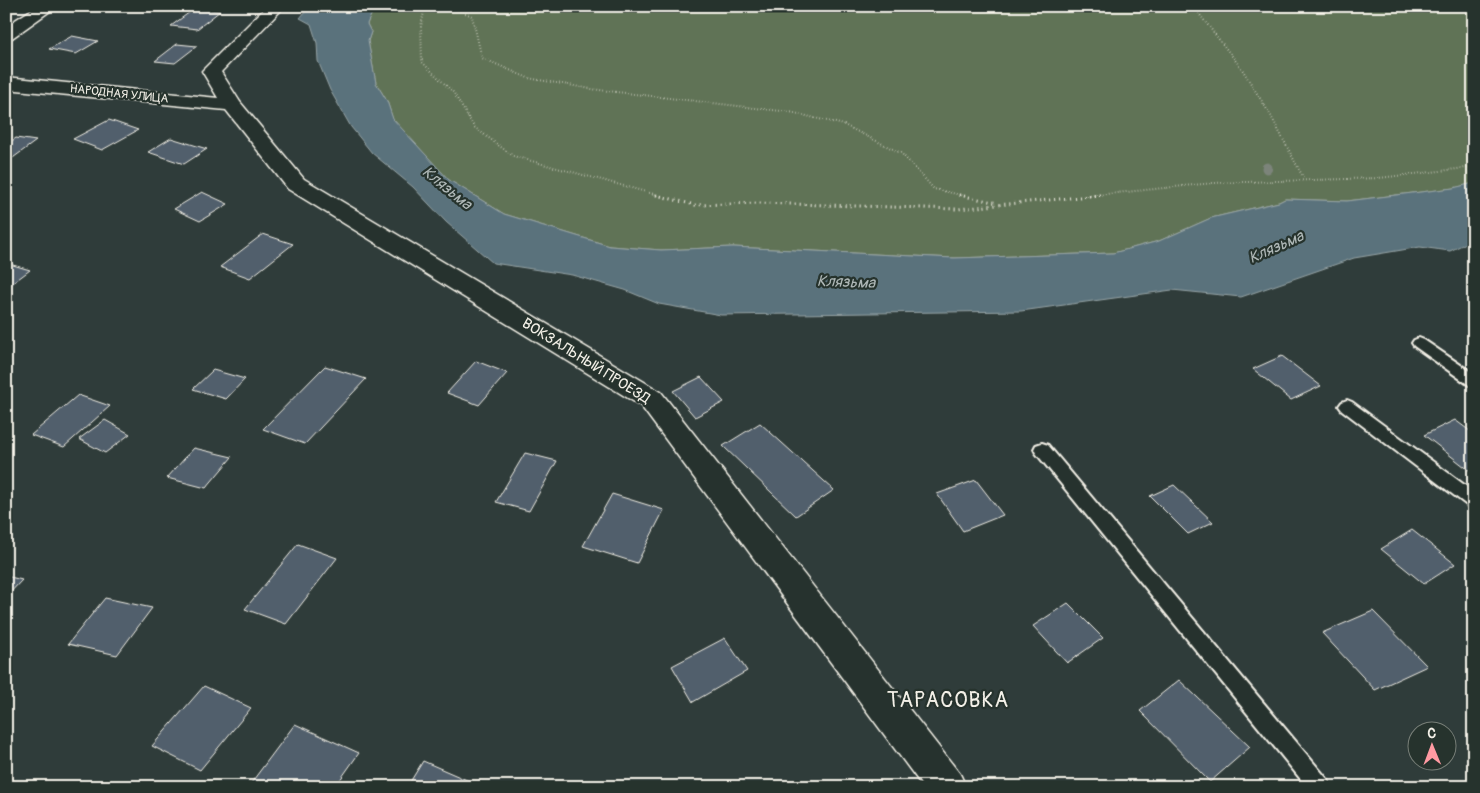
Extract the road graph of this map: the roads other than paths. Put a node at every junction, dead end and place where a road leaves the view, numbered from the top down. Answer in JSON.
{"nodes":[{"id":1,"x":49,"y":6,"type":"edge"},
{"id":2,"x":277,"y":6,"type":"edge"},
{"id":3,"x":6,"y":34,"type":"edge"},
{"id":4,"x":6,"y":83,"type":"edge"},
{"id":5,"x":232,"y":105,"type":"junction"},
{"id":6,"x":1418,"y":344,"type":"dead end"},
{"id":7,"x":1474,"y":381,"type":"edge"},
{"id":8,"x":1347,"y":406,"type":"dead end"},
{"id":9,"x":1042,"y":449,"type":"dead end"},
{"id":10,"x":1474,"y":501,"type":"edge"},
{"id":11,"x":947,"y":787,"type":"edge"},
{"id":12,"x":1321,"y":787,"type":"edge"}],
"edges":[{"from":1,"to":3,"type":"street"},
{"from":2,"to":5,"type":"street","name":"ВОКЗАЛЬНЫЙ ПРОЕЗД"},
{"from":4,"to":5,"type":"street","name":"НАРОДНАЯ УЛИЦА"},
{"from":5,"to":11,"type":"street","name":"ВОКЗАЛЬНЫЙ ПРОЕЗД"},
{"from":6,"to":7,"type":"lane"},
{"from":8,"to":10,"type":"lane"},
{"from":9,"to":12,"type":"lane"}]}
